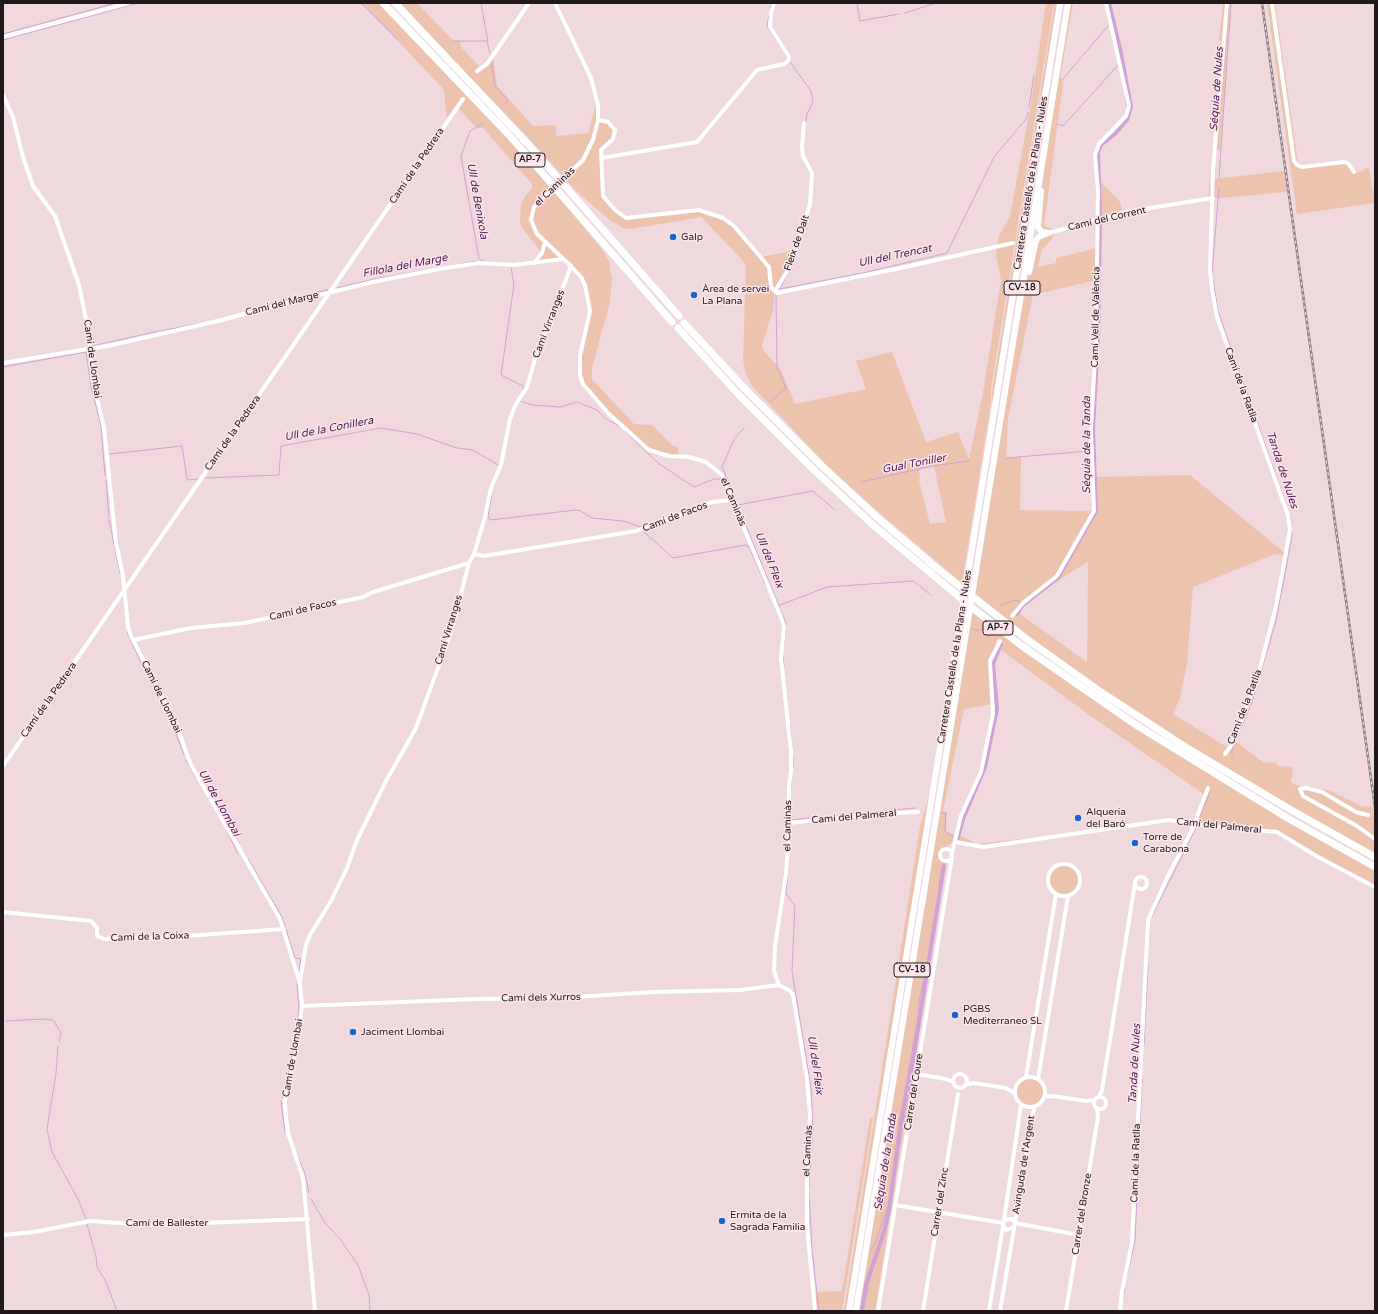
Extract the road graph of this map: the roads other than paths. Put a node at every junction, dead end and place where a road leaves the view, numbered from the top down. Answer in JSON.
{"nodes":[{"id":1,"x":129,"y":3,"type":"edge"},
{"id":2,"x":383,"y":3,"type":"edge"},
{"id":3,"x":395,"y":3,"type":"edge"},
{"id":4,"x":529,"y":3,"type":"edge"},
{"id":5,"x":555,"y":3,"type":"edge"},
{"id":6,"x":774,"y":3,"type":"edge"},
{"id":7,"x":1060,"y":3,"type":"edge"},
{"id":8,"x":1068,"y":3,"type":"edge"},
{"id":9,"x":1106,"y":3,"type":"edge"},
{"id":10,"x":1227,"y":3,"type":"edge"},
{"id":11,"x":1272,"y":3,"type":"edge"},
{"id":12,"x":3,"y":37,"type":"edge"},
{"id":13,"x":477,"y":71,"type":"dead end"},
{"id":14,"x":1055,"y":80,"type":"junction"},
{"id":15,"x":3,"y":95,"type":"edge"},
{"id":16,"x":463,"y":99,"type":"dead end"},
{"id":17,"x":598,"y":120,"type":"junction"},
{"id":18,"x":804,"y":123,"type":"dead end"},
{"id":19,"x":601,"y":158,"type":"junction"},
{"id":20,"x":1354,"y":172,"type":"dead end"},
{"id":21,"x":1213,"y":198,"type":"junction"},
{"id":22,"x":1097,"y":221,"type":"junction"},
{"id":23,"x":1050,"y":233,"type":"junction"},
{"id":24,"x":545,"y":242,"type":"junction"},
{"id":25,"x":1012,"y":243,"type":"dead end"},
{"id":26,"x":563,"y":259,"type":"junction"},
{"id":27,"x":534,"y":263,"type":"junction"},
{"id":28,"x":570,"y":266,"type":"junction"},
{"id":29,"x":775,"y":291,"type":"junction"},
{"id":30,"x":330,"y":292,"type":"junction"},
{"id":31,"x":679,"y":316,"type":"dead end"},
{"id":32,"x":672,"y":322,"type":"dead end"},
{"id":33,"x":684,"y":323,"type":"dead end"},
{"id":34,"x":678,"y":328,"type":"dead end"},
{"id":35,"x":89,"y":348,"type":"junction"},
{"id":36,"x":1011,"y":356,"type":"junction"},
{"id":37,"x":3,"y":363,"type":"edge"},
{"id":38,"x":733,"y":500,"type":"junction"},
{"id":39,"x":474,"y":554,"type":"junction"},
{"id":40,"x":469,"y":563,"type":"junction"},
{"id":41,"x":125,"y":589,"type":"junction"},
{"id":42,"x":1012,"y":616,"type":"dead end"},
{"id":43,"x":133,"y":640,"type":"junction"},
{"id":44,"x":1000,"y":641,"type":"dead end"},
{"id":45,"x":1225,"y":754,"type":"dead end"},
{"id":46,"x":3,"y":766,"type":"edge"},
{"id":47,"x":1208,"y":788,"type":"dead end"},
{"id":48,"x":918,"y":812,"type":"dead end"},
{"id":49,"x":1368,"y":815,"type":"dead end"},
{"id":50,"x":789,"y":823,"type":"junction"},
{"id":51,"x":1194,"y":823,"type":"junction"},
{"id":52,"x":1375,"y":839,"type":"edge"},
{"id":53,"x":956,"y":842,"type":"junction"},
{"id":54,"x":946,"y":849,"type":"junction"},
{"id":55,"x":952,"y":855,"type":"junction"},
{"id":56,"x":1375,"y":857,"type":"edge"},
{"id":57,"x":946,"y":861,"type":"junction"},
{"id":58,"x":1372,"y":865,"type":"edge"},
{"id":59,"x":950,"y":872,"type":"junction"},
{"id":60,"x":1135,"y":883,"type":"junction"},
{"id":61,"x":1375,"y":887,"type":"edge"},
{"id":62,"x":1140,"y":890,"type":"junction"},
{"id":63,"x":1056,"y":894,"type":"junction"},
{"id":64,"x":1068,"y":896,"type":"junction"},
{"id":65,"x":1133,"y":899,"type":"junction"},
{"id":66,"x":3,"y":912,"type":"edge"},
{"id":67,"x":284,"y":929,"type":"junction"},
{"id":68,"x":300,"y":983,"type":"junction"},
{"id":69,"x":779,"y":985,"type":"junction"},
{"id":70,"x":302,"y":1006,"type":"junction"},
{"id":71,"x":917,"y":1074,"type":"junction"},
{"id":72,"x":1026,"y":1077,"type":"junction"},
{"id":73,"x":966,"y":1079,"type":"junction"},
{"id":74,"x":1038,"y":1079,"type":"junction"},
{"id":75,"x":954,"y":1080,"type":"junction"},
{"id":76,"x":973,"y":1083,"type":"junction"},
{"id":77,"x":961,"y":1086,"type":"junction"},
{"id":78,"x":1016,"y":1086,"type":"junction"},
{"id":79,"x":1006,"y":1088,"type":"junction"},
{"id":80,"x":1102,"y":1090,"type":"junction"},
{"id":81,"x":1014,"y":1093,"type":"junction"},
{"id":82,"x":1045,"y":1095,"type":"junction"},
{"id":83,"x":1104,"y":1098,"type":"junction"},
{"id":84,"x":1097,"y":1099,"type":"junction"},
{"id":85,"x":1086,"y":1101,"type":"junction"},
{"id":86,"x":1022,"y":1105,"type":"junction"},
{"id":87,"x":1095,"y":1107,"type":"junction"},
{"id":88,"x":1034,"y":1108,"type":"junction"},
{"id":89,"x":1102,"y":1109,"type":"junction"},
{"id":90,"x":1098,"y":1117,"type":"junction"},
{"id":91,"x":896,"y":1205,"type":"junction"},
{"id":92,"x":939,"y":1212,"type":"junction"},
{"id":93,"x":308,"y":1219,"type":"junction"},
{"id":94,"x":1004,"y":1223,"type":"junction"},
{"id":95,"x":1014,"y":1224,"type":"junction"},
{"id":96,"x":3,"y":1235,"type":"edge"},
{"id":97,"x":1079,"y":1235,"type":"junction"},
{"id":98,"x":315,"y":1311,"type":"edge"},
{"id":99,"x":815,"y":1311,"type":"edge"},
{"id":100,"x":849,"y":1311,"type":"edge"},
{"id":101,"x":856,"y":1311,"type":"edge"},
{"id":102,"x":878,"y":1311,"type":"edge"},
{"id":103,"x":922,"y":1311,"type":"edge"},
{"id":104,"x":989,"y":1311,"type":"edge"},
{"id":105,"x":1000,"y":1311,"type":"edge"},
{"id":106,"x":1066,"y":1311,"type":"edge"},
{"id":107,"x":1120,"y":1311,"type":"edge"}],
"edges":[{"from":1,"to":12,"type":"street"},
{"from":2,"to":32,"type":"highway","number":"AP-7"},
{"from":3,"to":31,"type":"highway","number":"AP-7"},
{"from":4,"to":13,"type":"street"},
{"from":5,"to":17,"type":"street","name":"el Caminàs"},
{"from":6,"to":19,"type":"street"},
{"from":7,"to":100,"type":"main road","name":"Carretera Castelló de la Plana - Nules","number":"CV-18"},
{"from":8,"to":14,"type":"main road","name":"Carretera Castelló de la Plana - Nules","number":"CV-18"},
{"from":9,"to":22,"type":"street","name":"Camí Vell de València"},
{"from":10,"to":21,"type":"street","name":"Camí de la Ratlla"},
{"from":11,"to":20,"type":"street"},
{"from":14,"to":23,"type":"main road","number":"CV-18"},
{"from":14,"to":36,"type":"main road","name":"Carretera Castelló de la Plana - Nules","number":"CV-18"},
{"from":15,"to":35,"type":"street","name":"Camí de Llombai"},
{"from":16,"to":30,"type":"street","name":"Camí de la Pedrera"},
{"from":17,"to":19,"type":"street"},
{"from":17,"to":24,"type":"street","name":"el Caminàs"},
{"from":18,"to":29,"type":"street","name":"Fleix de Dalt"},
{"from":19,"to":29,"type":"street"},
{"from":21,"to":22,"type":"street","name":"Camí del Corrent"},
{"from":21,"to":45,"type":"street","name":"Camí de la Ratlla"},
{"from":22,"to":23,"type":"street","name":"Camí del Corrent"},
{"from":22,"to":42,"type":"street","name":"Camí Vell de València"},
{"from":23,"to":36,"type":"main road","number":"CV-18"},
{"from":24,"to":26,"type":"street","name":"el Caminàs"},
{"from":24,"to":27,"type":"street"},
{"from":25,"to":29,"type":"street"},
{"from":26,"to":27,"type":"street","name":"Camí del Marge"},
{"from":26,"to":28,"type":"street","name":"el Caminàs"},
{"from":27,"to":30,"type":"street","name":"Camí del Marge"},
{"from":28,"to":38,"type":"street","name":"el Caminàs"},
{"from":28,"to":39,"type":"street","name":"Camí Virranges"},
{"from":30,"to":35,"type":"street","name":"Camí del Marge"},
{"from":30,"to":41,"type":"street","name":"Camí de la Pedrera"},
{"from":33,"to":56,"type":"highway","number":"AP-7"},
{"from":34,"to":58,"type":"highway","number":"AP-7"},
{"from":35,"to":37,"type":"street","name":"Camí del Marge"},
{"from":35,"to":41,"type":"street","name":"Camí de Llombai"},
{"from":36,"to":101,"type":"main road","name":"Carretera Castelló de la Plana - Nules","number":"CV-18"},
{"from":38,"to":39,"type":"street","name":"Camí de Facos"},
{"from":38,"to":50,"type":"street","name":"el Caminàs"},
{"from":39,"to":40,"type":"street","name":"Camí Virranges"},
{"from":40,"to":43,"type":"street","name":"Camí de Facos"},
{"from":40,"to":68,"type":"street","name":"Camí Virranges"},
{"from":41,"to":43,"type":"street","name":"Camí de Llombai"},
{"from":41,"to":46,"type":"street","name":"Camí de la Pedrera"},
{"from":43,"to":67,"type":"street","name":"Camí de Llombai"},
{"from":44,"to":53,"type":"street"},
{"from":47,"to":51,"type":"street","name":"Camí de la Ratlla"},
{"from":48,"to":50,"type":"street","name":"Camí del Palmeral"},
{"from":49,"to":52,"type":"street"},
{"from":50,"to":69,"type":"street","name":"el Caminàs"},
{"from":51,"to":53,"type":"street","name":"Camí del Palmeral"},
{"from":51,"to":61,"type":"street","name":"Camí del Palmeral"},
{"from":51,"to":107,"type":"street","name":"Camí de la Ratlla"},
{"from":53,"to":54,"type":"street"},
{"from":53,"to":55,"type":"street","name":"Carrer del Coure"},
{"from":54,"to":55,"type":"street"},
{"from":54,"to":57,"type":"street"},
{"from":55,"to":57,"type":"street"},
{"from":55,"to":59,"type":"street","name":"Carrer del Coure"},
{"from":57,"to":59,"type":"street","name":"Carrer del Coure"},
{"from":59,"to":71,"type":"street","name":"Carrer del Coure"},
{"from":60,"to":62,"type":"street"},
{"from":60,"to":62,"type":"street"},
{"from":60,"to":65,"type":"street"},
{"from":62,"to":65,"type":"street"},
{"from":63,"to":64,"type":"street"},
{"from":63,"to":64,"type":"street"},
{"from":63,"to":72,"type":"street"},
{"from":64,"to":74,"type":"street"},
{"from":65,"to":80,"type":"street"},
{"from":66,"to":67,"type":"street","name":"Camí de la Coixa"},
{"from":67,"to":68,"type":"street","name":"Camí de Llombai"},
{"from":68,"to":70,"type":"street","name":"Camí de Llombai"},
{"from":69,"to":70,"type":"street","name":"Camí dels Xurros"},
{"from":69,"to":99,"type":"street","name":"el Caminàs"},
{"from":70,"to":93,"type":"street","name":"Camí de Llombai"},
{"from":71,"to":75,"type":"street"},
{"from":71,"to":91,"type":"street","name":"Carrer del Coure"},
{"from":72,"to":74,"type":"street"},
{"from":72,"to":78,"type":"street"},
{"from":73,"to":75,"type":"street"},
{"from":73,"to":76,"type":"street"},
{"from":73,"to":77,"type":"street"},
{"from":74,"to":82,"type":"street"},
{"from":75,"to":77,"type":"street"},
{"from":76,"to":77,"type":"street"},
{"from":76,"to":79,"type":"street"},
{"from":77,"to":92,"type":"street","name":"Carrer del Zinc"},
{"from":78,"to":79,"type":"street"},
{"from":78,"to":81,"type":"street"},
{"from":79,"to":81,"type":"street"},
{"from":80,"to":83,"type":"street"},
{"from":80,"to":84,"type":"street"},
{"from":81,"to":86,"type":"street"},
{"from":82,"to":85,"type":"street"},
{"from":82,"to":88,"type":"street"},
{"from":83,"to":84,"type":"street"},
{"from":83,"to":89,"type":"street","name":"Carrer del Bronze"},
{"from":84,"to":85,"type":"street"},
{"from":84,"to":87,"type":"street","name":"Carrer del Bronze"},
{"from":85,"to":87,"type":"street"},
{"from":86,"to":88,"type":"street"},
{"from":86,"to":94,"type":"street","name":"Avinguda de l'Argent"},
{"from":87,"to":89,"type":"street"},
{"from":87,"to":90,"type":"street","name":"Carrer del Bronze"},
{"from":88,"to":95,"type":"street","name":"Avinguda de l'Argent"},
{"from":89,"to":90,"type":"street","name":"Carrer del Bronze"},
{"from":90,"to":97,"type":"street","name":"Carrer del Bronze"},
{"from":91,"to":92,"type":"street"},
{"from":91,"to":102,"type":"street","name":"Carrer del Coure"},
{"from":92,"to":94,"type":"street"},
{"from":92,"to":103,"type":"street","name":"Carrer del Zinc"},
{"from":93,"to":96,"type":"street","name":"Camí de Ballester"},
{"from":93,"to":98,"type":"street","name":"Camí de Llombai"},
{"from":94,"to":95,"type":"street"},
{"from":94,"to":95,"type":"street"},
{"from":94,"to":104,"type":"street","name":"Avinguda de l'Argent"},
{"from":95,"to":97,"type":"street"},
{"from":95,"to":105,"type":"street","name":"Avinguda de l'Argent"},
{"from":97,"to":106,"type":"street","name":"Carrer del Bronze"}]}
